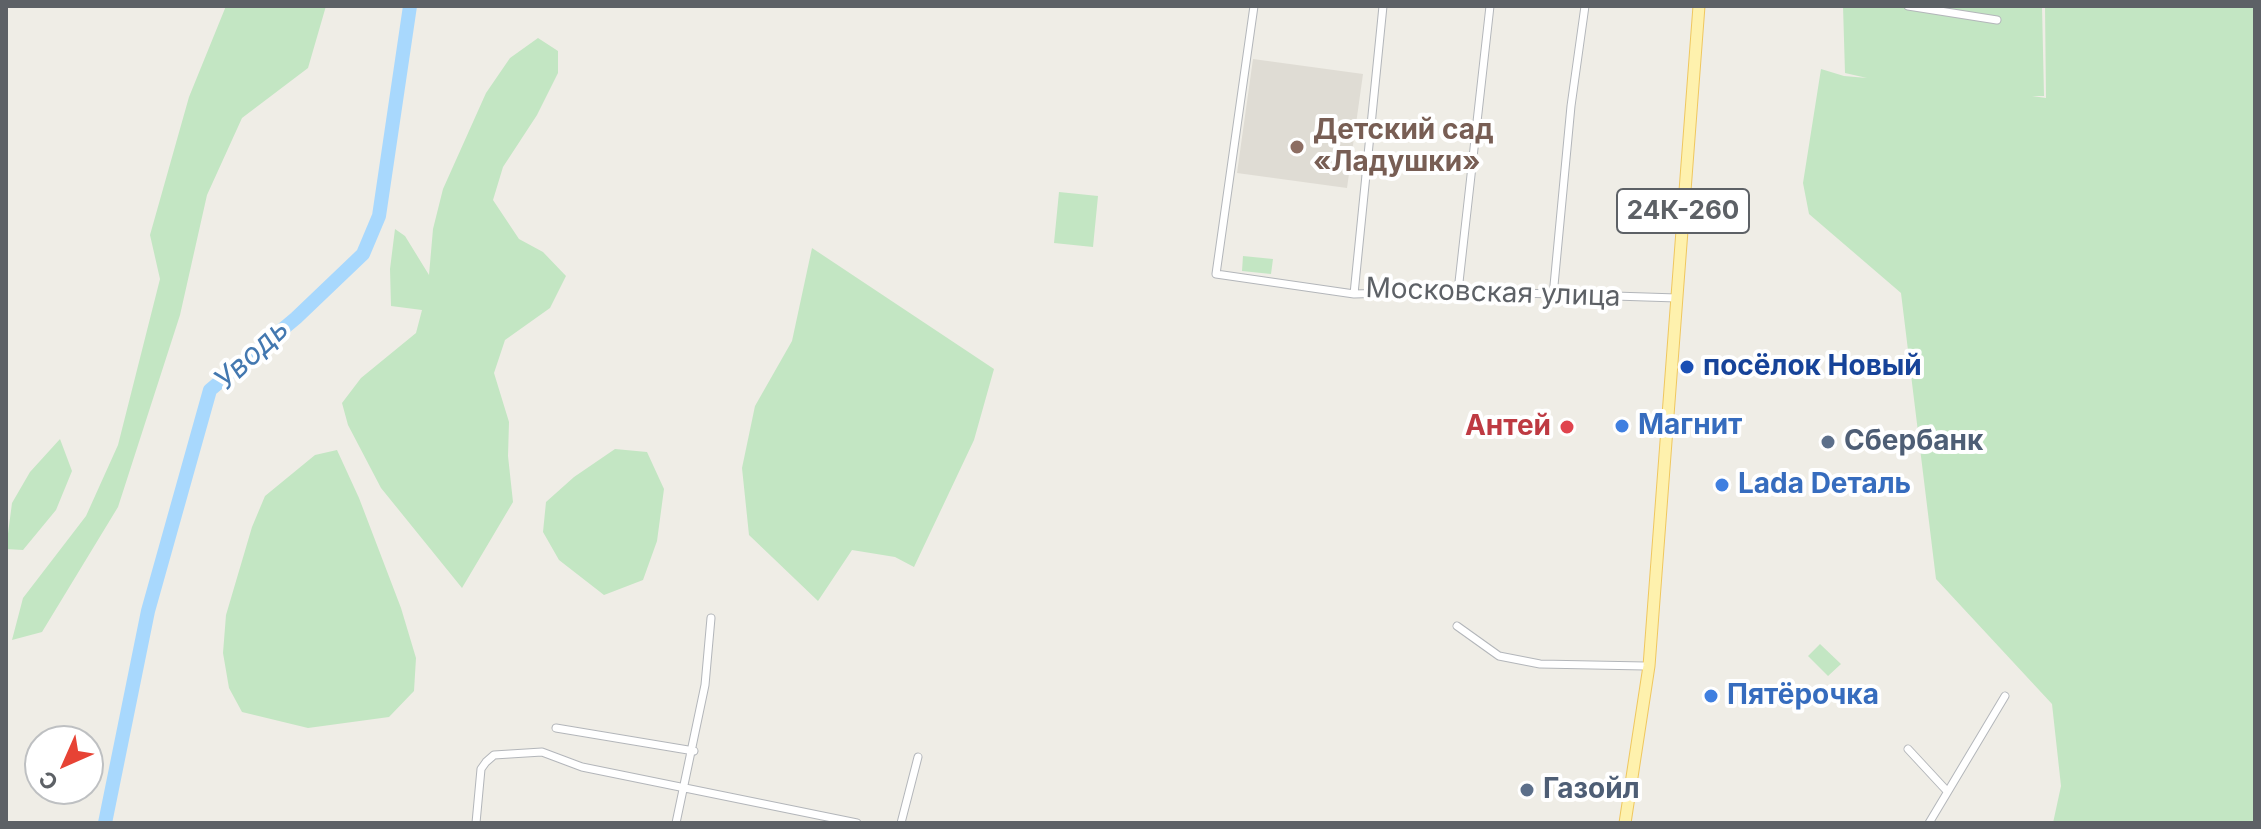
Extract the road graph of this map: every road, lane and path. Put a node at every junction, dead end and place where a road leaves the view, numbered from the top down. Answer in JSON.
{"nodes":[{"id":1,"x":1254,"y":6,"type":"edge"},
{"id":2,"x":1383,"y":6,"type":"edge"},
{"id":3,"x":1490,"y":6,"type":"edge"},
{"id":4,"x":1585,"y":6,"type":"edge"},
{"id":5,"x":1699,"y":6,"type":"edge"},
{"id":6,"x":1908,"y":6,"type":"edge"},
{"id":7,"x":1997,"y":20,"type":"dead end"},
{"id":8,"x":1458,"y":291,"type":"junction"},
{"id":9,"x":1354,"y":294,"type":"junction"},
{"id":10,"x":1553,"y":296,"type":"junction"},
{"id":11,"x":1677,"y":298,"type":"junction"},
{"id":12,"x":711,"y":618,"type":"dead end"},
{"id":13,"x":1457,"y":626,"type":"dead end"},
{"id":14,"x":1650,"y":628,"type":"junction"},
{"id":15,"x":1645,"y":666,"type":"junction"},
{"id":16,"x":2005,"y":696,"type":"dead end"},
{"id":17,"x":556,"y":728,"type":"dead end"},
{"id":18,"x":1908,"y":749,"type":"dead end"},
{"id":19,"x":694,"y":751,"type":"junction"},
{"id":20,"x":918,"y":757,"type":"dead end"},
{"id":21,"x":686,"y":787,"type":"junction"},
{"id":22,"x":1946,"y":790,"type":"junction"},
{"id":23,"x":476,"y":823,"type":"edge"},
{"id":24,"x":676,"y":823,"type":"edge"},
{"id":25,"x":857,"y":823,"type":"edge"},
{"id":26,"x":901,"y":823,"type":"edge"},
{"id":27,"x":1623,"y":823,"type":"edge"},
{"id":28,"x":1929,"y":823,"type":"edge"}],
"edges":[{"from":1,"to":9,"type":"street"},
{"from":2,"to":9,"type":"street","name":"Московская улица"},
{"from":3,"to":8,"type":"street"},
{"from":4,"to":10,"type":"street"},
{"from":5,"to":11,"type":"main road","number":"24К-260"},
{"from":6,"to":7,"type":"street"},
{"from":8,"to":9,"type":"street","name":"Московская улица"},
{"from":8,"to":10,"type":"street","name":"Московская улица"},
{"from":10,"to":11,"type":"street","name":"Московская улица"},
{"from":11,"to":14,"type":"main road","number":"24К-260"},
{"from":12,"to":19,"type":"street"},
{"from":13,"to":15,"type":"street"},
{"from":14,"to":15,"type":"main road","number":"24К-260"},
{"from":14,"to":27,"type":"main road","number":"24К-260"},
{"from":15,"to":27,"type":"main road","number":"24К-260"},
{"from":16,"to":22,"type":"street"},
{"from":17,"to":19,"type":"street"},
{"from":18,"to":22,"type":"street"},
{"from":19,"to":21,"type":"street"},
{"from":20,"to":26,"type":"street"},
{"from":21,"to":23,"type":"street"},
{"from":21,"to":24,"type":"street"},
{"from":21,"to":25,"type":"street"},
{"from":22,"to":28,"type":"street"}]}
